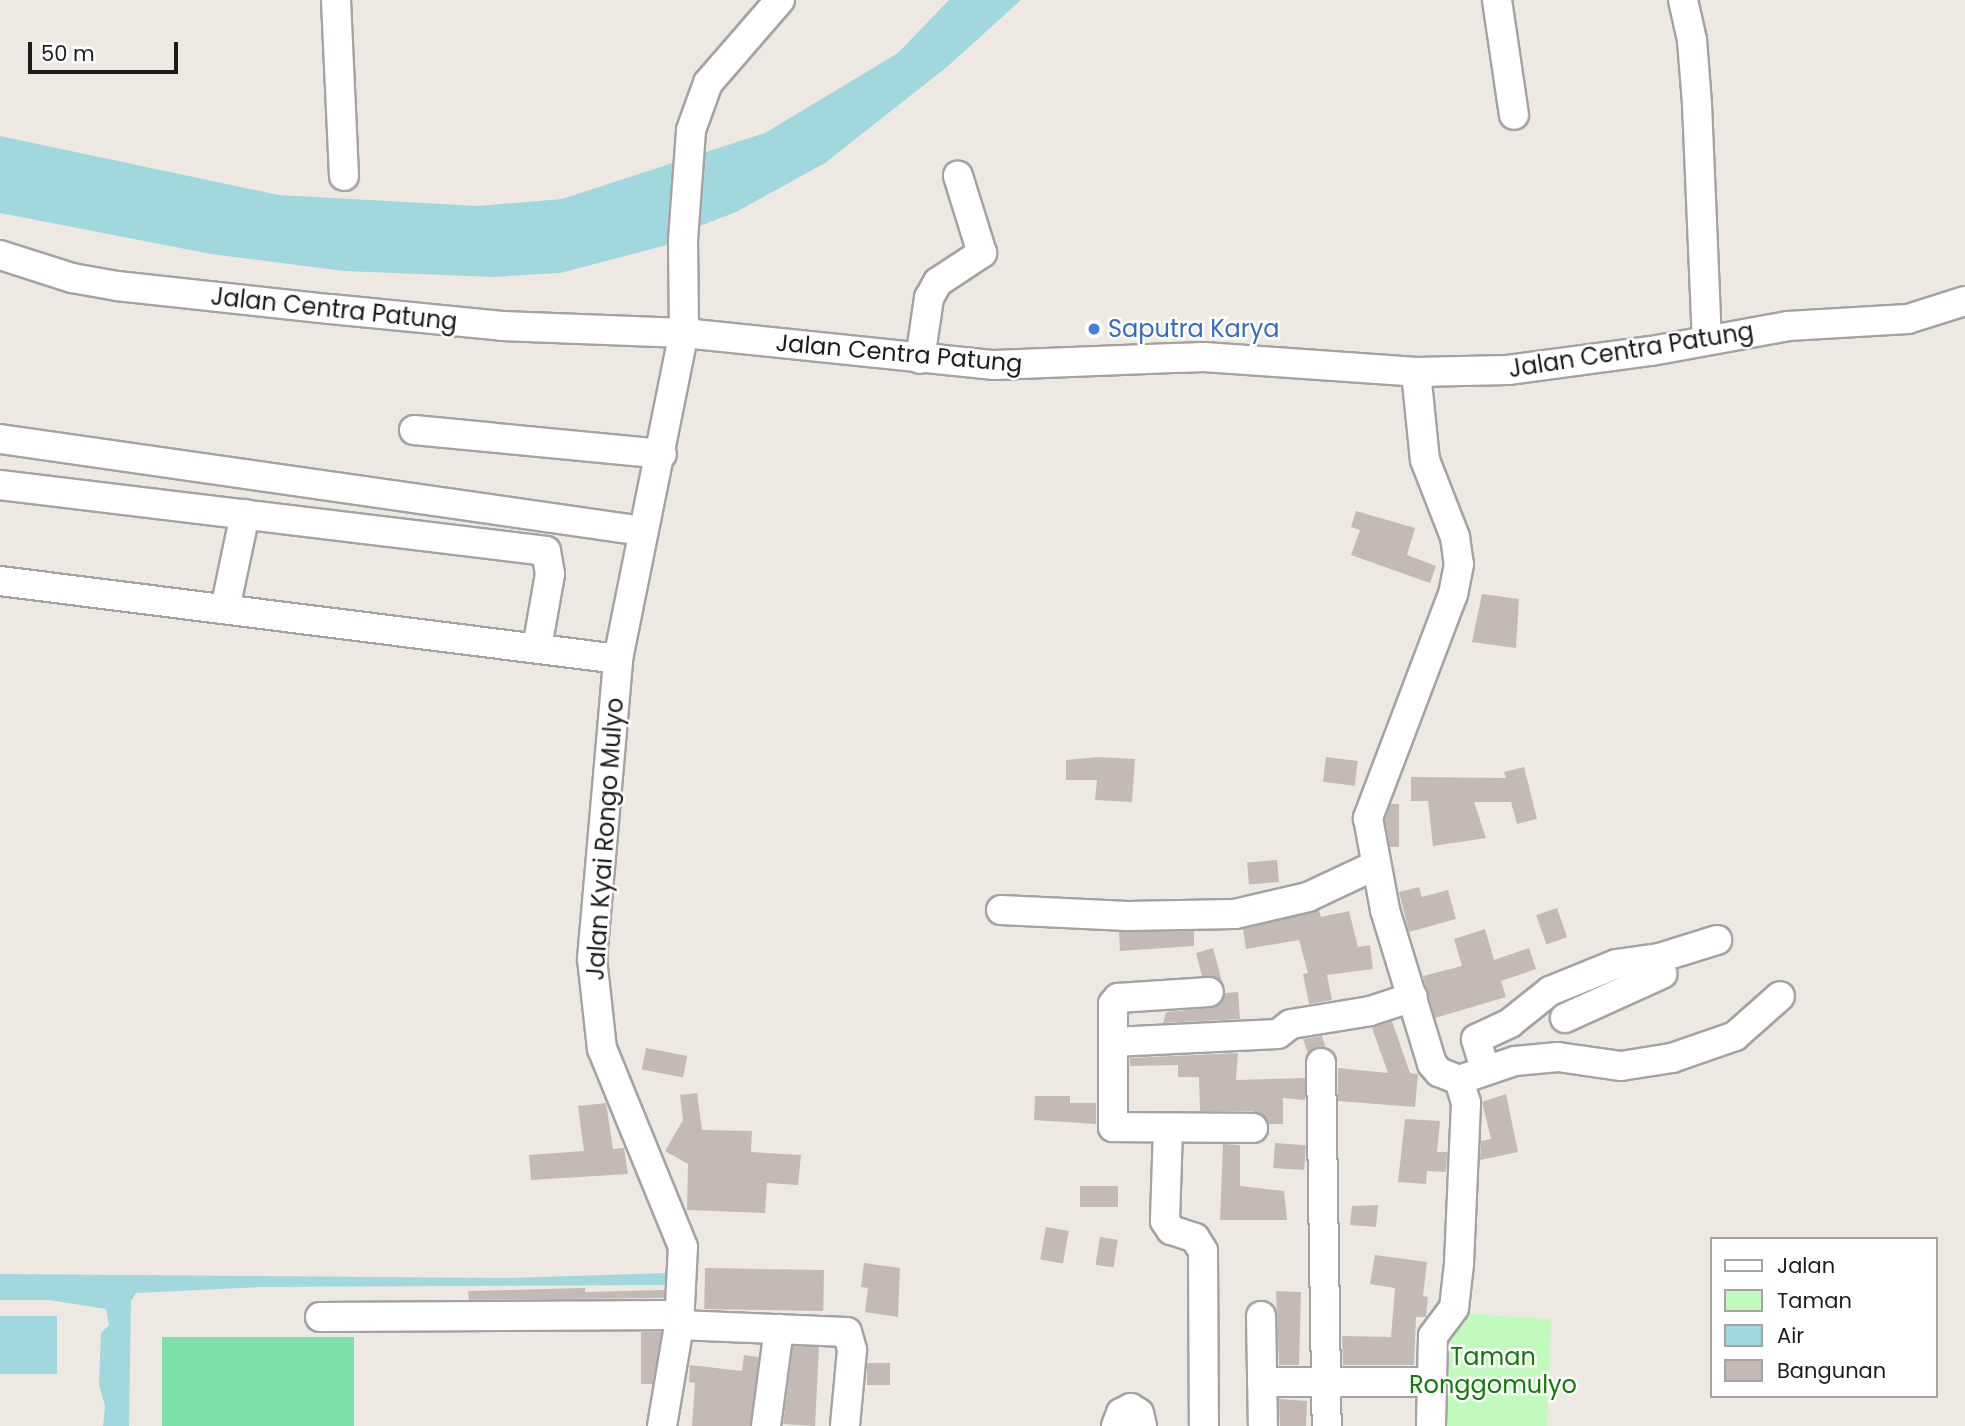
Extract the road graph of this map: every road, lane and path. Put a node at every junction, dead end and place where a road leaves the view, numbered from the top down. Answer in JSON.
{"nodes":[{"id":1,"x":336,"y":0,"type":"edge"},
{"id":2,"x":780,"y":0,"type":"edge"},
{"id":3,"x":1497,"y":0,"type":"edge"},
{"id":4,"x":1683,"y":0,"type":"edge"},
{"id":5,"x":1514,"y":116,"type":"dead end"},
{"id":6,"x":344,"y":176,"type":"dead end"},
{"id":7,"x":958,"y":176,"type":"dead end"},
{"id":8,"x":0,"y":255,"type":"edge"},
{"id":9,"x":1965,"y":301,"type":"edge"},
{"id":10,"x":684,"y":333,"type":"junction"},
{"id":11,"x":1707,"y":339,"type":"junction"},
{"id":12,"x":920,"y":359,"type":"junction"},
{"id":13,"x":1416,"y":372,"type":"junction"},
{"id":14,"x":414,"y":430,"type":"dead end"},
{"id":15,"x":0,"y":439,"type":"edge"},
{"id":16,"x":662,"y":454,"type":"junction"},
{"id":17,"x":0,"y":485,"type":"edge"},
{"id":18,"x":244,"y":514,"type":"junction"},
{"id":19,"x":643,"y":531,"type":"junction"},
{"id":20,"x":0,"y":581,"type":"edge"},
{"id":21,"x":225,"y":609,"type":"junction"},
{"id":22,"x":537,"y":648,"type":"junction"},
{"id":23,"x":618,"y":659,"type":"junction"},
{"id":24,"x":1374,"y":866,"type":"junction"},
{"id":25,"x":1001,"y":911,"type":"dead end"},
{"id":26,"x":1717,"y":940,"type":"dead end"},
{"id":27,"x":1662,"y":974,"type":"dead end"},
{"id":28,"x":1209,"y":992,"type":"dead end"},
{"id":29,"x":1780,"y":996,"type":"dead end"},
{"id":30,"x":1413,"y":997,"type":"junction"},
{"id":31,"x":1565,"y":1018,"type":"dead end"},
{"id":32,"x":1113,"y":1042,"type":"junction"},
{"id":33,"x":1321,"y":1063,"type":"dead end"},
{"id":34,"x":1472,"y":1074,"type":"junction"},
{"id":35,"x":1253,"y":1128,"type":"dead end"},
{"id":36,"x":1168,"y":1129,"type":"junction"},
{"id":37,"x":1261,"y":1316,"type":"dead end"},
{"id":38,"x":320,"y":1317,"type":"dead end"},
{"id":39,"x":679,"y":1320,"type":"junction"},
{"id":40,"x":779,"y":1329,"type":"junction"},
{"id":41,"x":1326,"y":1380,"type":"junction"},
{"id":42,"x":1262,"y":1382,"type":"junction"},
{"id":43,"x":1430,"y":1382,"type":"junction"},
{"id":44,"x":662,"y":1426,"type":"edge"},
{"id":45,"x":766,"y":1426,"type":"edge"},
{"id":46,"x":845,"y":1426,"type":"edge"},
{"id":47,"x":1116,"y":1426,"type":"edge"},
{"id":48,"x":1142,"y":1426,"type":"edge"},
{"id":49,"x":1204,"y":1426,"type":"edge"},
{"id":50,"x":1263,"y":1426,"type":"edge"},
{"id":51,"x":1327,"y":1426,"type":"edge"},
{"id":52,"x":1431,"y":1426,"type":"edge"}],
"edges":[{"from":1,"to":6,"type":"street"},
{"from":2,"to":10,"type":"street","name":"Jalan Kyai Rongo Mulyo"},
{"from":3,"to":5,"type":"street"},
{"from":4,"to":11,"type":"street"},
{"from":7,"to":12,"type":"street"},
{"from":8,"to":10,"type":"street","name":"Jalan Centra Patung"},
{"from":9,"to":11,"type":"street","name":"Jalan Centra Patung"},
{"from":10,"to":12,"type":"street","name":"Jalan Centra Patung"},
{"from":10,"to":16,"type":"street","name":"Jalan Kyai Rongo Mulyo"},
{"from":11,"to":13,"type":"street","name":"Jalan Centra Patung"},
{"from":12,"to":13,"type":"street","name":"Jalan Centra Patung"},
{"from":13,"to":24,"type":"street"},
{"from":14,"to":16,"type":"street"},
{"from":15,"to":19,"type":"street"},
{"from":16,"to":19,"type":"street","name":"Jalan Kyai Rongo Mulyo"},
{"from":17,"to":18,"type":"street"},
{"from":18,"to":21,"type":"street"},
{"from":18,"to":22,"type":"street"},
{"from":19,"to":23,"type":"street","name":"Jalan Kyai Rongo Mulyo"},
{"from":20,"to":21,"type":"street"},
{"from":21,"to":22,"type":"street"},
{"from":22,"to":23,"type":"street"},
{"from":23,"to":39,"type":"street","name":"Jalan Kyai Rongo Mulyo"},
{"from":24,"to":25,"type":"street"},
{"from":24,"to":30,"type":"street"},
{"from":26,"to":34,"type":"street"},
{"from":27,"to":31,"type":"street"},
{"from":28,"to":32,"type":"street"},
{"from":29,"to":34,"type":"street"},
{"from":30,"to":32,"type":"street"},
{"from":30,"to":34,"type":"street"},
{"from":32,"to":36,"type":"street"},
{"from":33,"to":41,"type":"street"},
{"from":34,"to":43,"type":"street"},
{"from":35,"to":36,"type":"street"},
{"from":36,"to":49,"type":"street"},
{"from":37,"to":42,"type":"street"},
{"from":38,"to":39,"type":"street"},
{"from":39,"to":40,"type":"street"},
{"from":39,"to":44,"type":"street","name":"Jalan Kyai Rongo Mulyo"},
{"from":40,"to":45,"type":"street"},
{"from":40,"to":46,"type":"street"},
{"from":41,"to":42,"type":"street"},
{"from":41,"to":43,"type":"street"},
{"from":41,"to":51,"type":"street"},
{"from":42,"to":50,"type":"street"},
{"from":43,"to":52,"type":"street"},
{"from":47,"to":48,"type":"street"}]}
